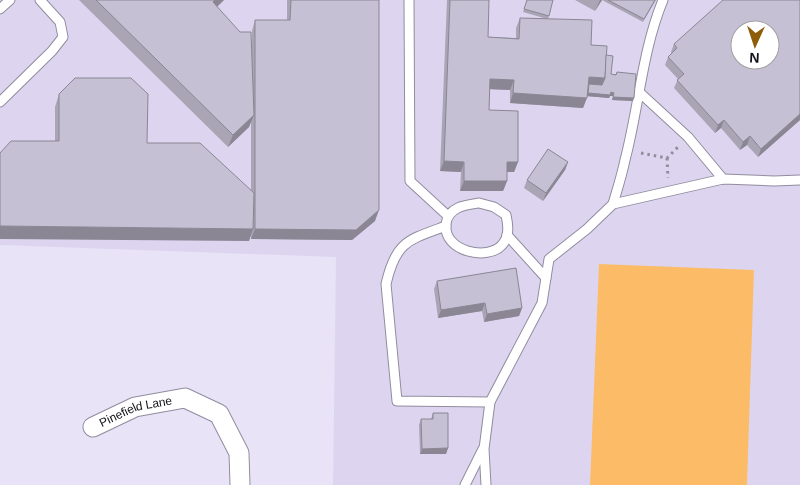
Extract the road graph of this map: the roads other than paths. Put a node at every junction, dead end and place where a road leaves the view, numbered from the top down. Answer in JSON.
{"nodes":[{"id":1,"x":10,"y":0,"type":"edge"},
{"id":2,"x":40,"y":0,"type":"edge"},
{"id":3,"x":409,"y":0,"type":"edge"},
{"id":4,"x":663,"y":0,"type":"edge"},
{"id":5,"x":0,"y":9,"type":"edge"},
{"id":6,"x":638,"y":91,"type":"junction"},
{"id":7,"x":0,"y":102,"type":"edge"},
{"id":8,"x":723,"y":179,"type":"junction"},
{"id":9,"x":800,"y":180,"type":"edge"},
{"id":10,"x":613,"y":204,"type":"junction"},
{"id":11,"x":448,"y":216,"type":"junction"},
{"id":12,"x":446,"y":226,"type":"junction"},
{"id":13,"x":507,"y":235,"type":"junction"},
{"id":14,"x":546,"y":278,"type":"junction"},
{"id":15,"x":490,"y":402,"type":"junction"},
{"id":16,"x":93,"y":427,"type":"dead end"},
{"id":17,"x":484,"y":447,"type":"junction"},
{"id":18,"x":240,"y":485,"type":"edge"},
{"id":19,"x":465,"y":485,"type":"edge"},
{"id":20,"x":486,"y":485,"type":"edge"}],
"edges":[{"from":1,"to":5,"type":"lane"},
{"from":2,"to":7,"type":"lane"},
{"from":3,"to":11,"type":"lane"},
{"from":4,"to":6,"type":"lane"},
{"from":6,"to":8,"type":"lane"},
{"from":6,"to":10,"type":"lane"},
{"from":8,"to":9,"type":"lane"},
{"from":8,"to":10,"type":"lane"},
{"from":10,"to":14,"type":"lane"},
{"from":11,"to":12,"type":"lane"},
{"from":11,"to":13,"type":"lane"},
{"from":12,"to":13,"type":"lane"},
{"from":12,"to":15,"type":"lane"},
{"from":13,"to":14,"type":"lane"},
{"from":14,"to":15,"type":"lane"},
{"from":15,"to":17,"type":"lane"},
{"from":16,"to":18,"type":"street","name":"Pinefield Lane"},
{"from":17,"to":19,"type":"lane"},
{"from":17,"to":20,"type":"lane"}]}
